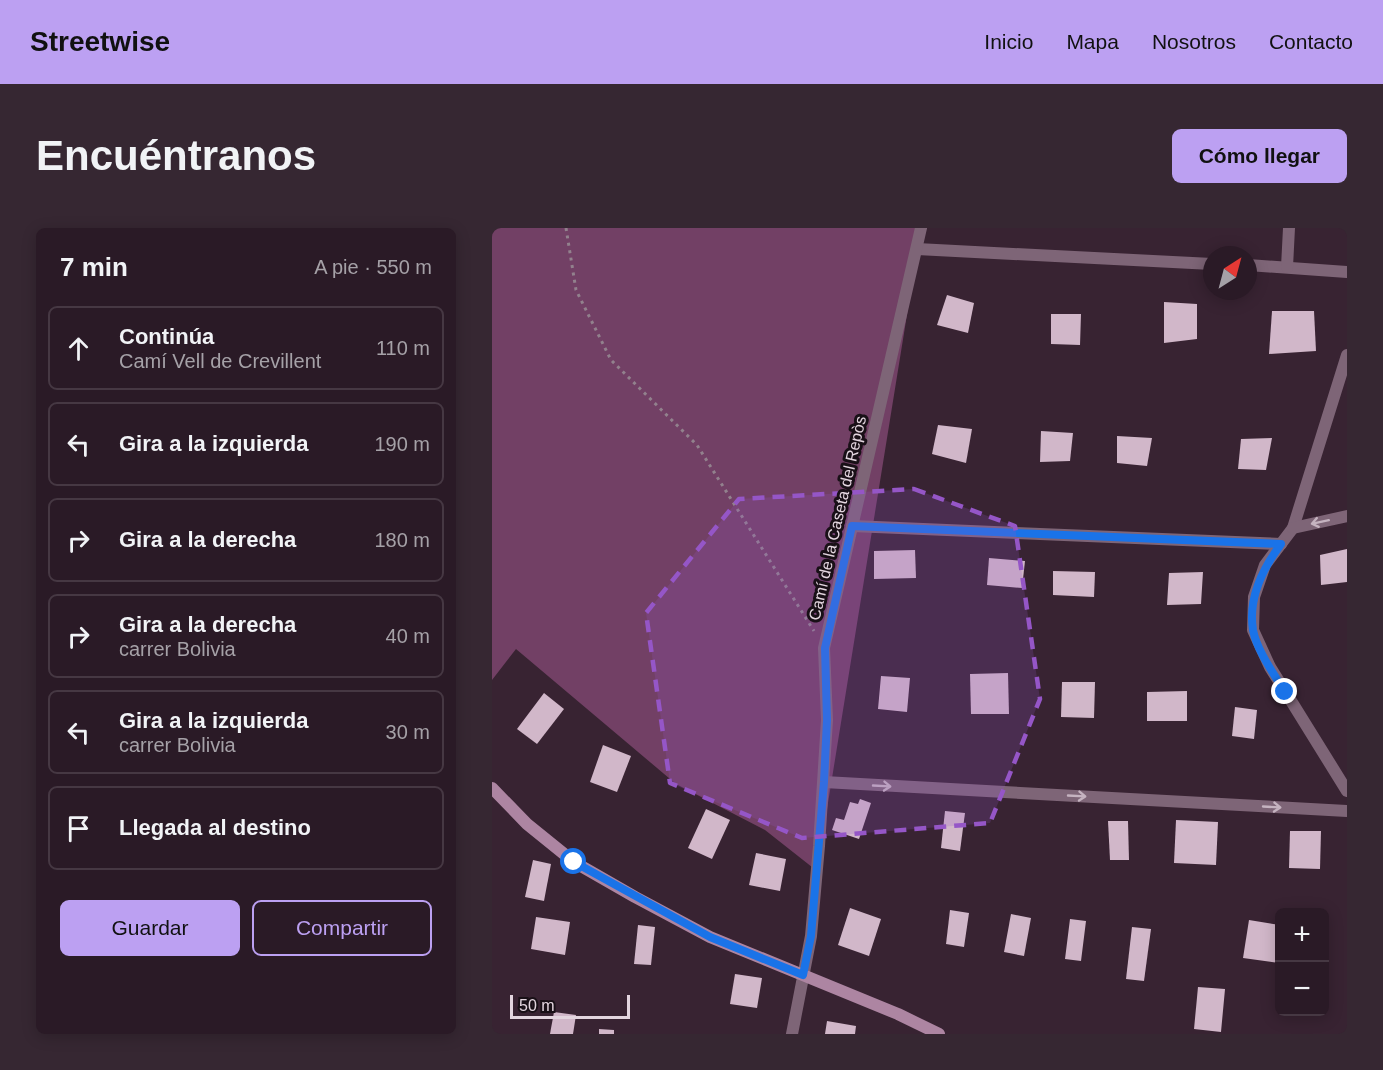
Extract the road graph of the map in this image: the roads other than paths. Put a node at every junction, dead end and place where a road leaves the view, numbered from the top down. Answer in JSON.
{"nodes":[{"id":1,"x":921,"y":228,"type":"edge"},
{"id":2,"x":1289,"y":228,"type":"edge"},
{"id":3,"x":917,"y":249,"type":"junction"},
{"id":4,"x":1203,"y":264,"type":"edge"},
{"id":5,"x":1257,"y":266,"type":"edge"},
{"id":6,"x":1287,"y":267,"type":"junction"},
{"id":7,"x":1347,"y":272,"type":"edge"},
{"id":8,"x":1347,"y":355,"type":"edge"},
{"id":9,"x":1347,"y":516,"type":"edge"},
{"id":10,"x":852,"y":526,"type":"junction"},
{"id":11,"x":1293,"y":528,"type":"junction"},
{"id":12,"x":1281,"y":544,"type":"junction"},
{"id":13,"x":824,"y":782,"type":"junction"},
{"id":14,"x":492,"y":788,"type":"edge"},
{"id":15,"x":1347,"y":791,"type":"edge"},
{"id":16,"x":1347,"y":811,"type":"edge"},
{"id":17,"x":803,"y":975,"type":"junction"},
{"id":18,"x":792,"y":1034,"type":"edge"},
{"id":19,"x":939,"y":1034,"type":"edge"}],
"edges":[{"from":1,"to":3,"type":"street","name":"Camí de la Caseta del Repòs"},
{"from":2,"to":6,"type":"street"},
{"from":3,"to":4,"type":"street"},
{"from":3,"to":10,"type":"street","name":"Camí de la Caseta del Repòs"},
{"from":5,"to":6,"type":"street"},
{"from":6,"to":7,"type":"street"},
{"from":8,"to":11,"type":"street"},
{"from":9,"to":11,"type":"street","one_way":true},
{"from":10,"to":12,"type":"street"},
{"from":10,"to":13,"type":"street","name":"Camí de la Caseta del Repòs"},
{"from":11,"to":12,"type":"street"},
{"from":12,"to":15,"type":"street"},
{"from":13,"to":16,"type":"street","one_way":true},
{"from":13,"to":17,"type":"street","name":"Camí de la Caseta del Repòs"},
{"from":14,"to":17,"type":"street"},
{"from":17,"to":18,"type":"street","name":"Camí de la Caseta del Repòs"},
{"from":17,"to":19,"type":"street"}]}
